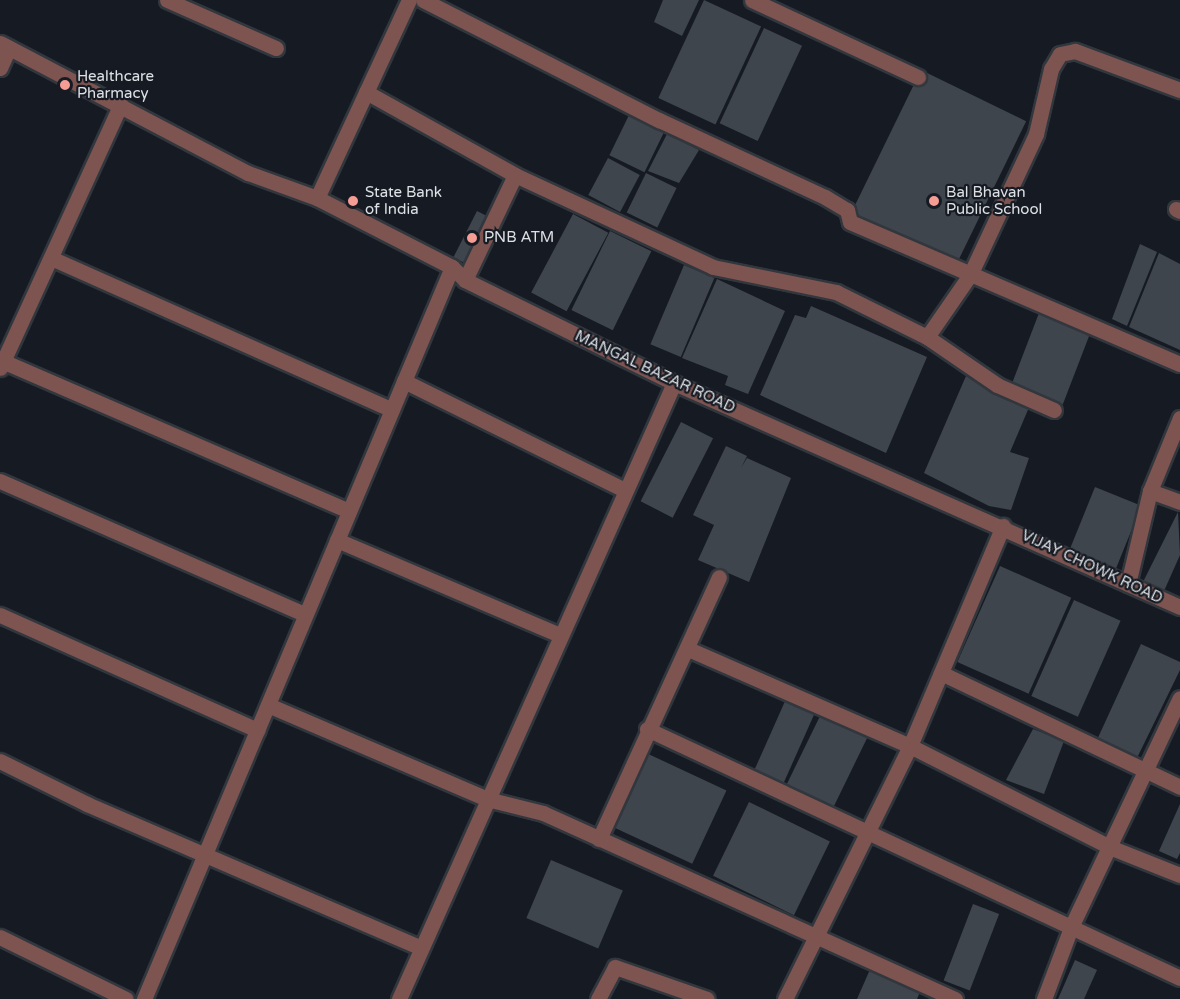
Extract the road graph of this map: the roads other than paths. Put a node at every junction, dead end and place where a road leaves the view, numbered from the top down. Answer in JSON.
{"nodes":[{"id":1,"x":167,"y":0,"type":"edge"},
{"id":2,"x":409,"y":0,"type":"edge"},
{"id":3,"x":423,"y":0,"type":"edge"},
{"id":4,"x":752,"y":0,"type":"edge"},
{"id":5,"x":5,"y":45,"type":"edge"},
{"id":6,"x":276,"y":48,"type":"dead end"},
{"id":7,"x":0,"y":68,"type":"edge"},
{"id":8,"x":918,"y":77,"type":"dead end"},
{"id":9,"x":1180,"y":90,"type":"edge"},
{"id":10,"x":366,"y":92,"type":"junction"},
{"id":11,"x":121,"y":104,"type":"junction"},
{"id":12,"x":515,"y":175,"type":"junction"},
{"id":13,"x":317,"y":198,"type":"junction"},
{"id":14,"x":51,"y":258,"type":"junction"},
{"id":15,"x":452,"y":267,"type":"junction"},
{"id":16,"x":970,"y":274,"type":"junction"},
{"id":17,"x":465,"y":280,"type":"junction"},
{"id":18,"x":927,"y":337,"type":"junction"},
{"id":19,"x":1,"y":363,"type":"edge"},
{"id":20,"x":1180,"y":364,"type":"edge"},
{"id":21,"x":404,"y":381,"type":"junction"},
{"id":22,"x":674,"y":383,"type":"junction"},
{"id":23,"x":392,"y":410,"type":"junction"},
{"id":24,"x":1054,"y":410,"type":"dead end"},
{"id":25,"x":1180,"y":418,"type":"edge"},
{"id":26,"x":0,"y":481,"type":"edge"},
{"id":27,"x":625,"y":490,"type":"junction"},
{"id":28,"x":1150,"y":491,"type":"junction"},
{"id":29,"x":1180,"y":502,"type":"edge"},
{"id":30,"x":349,"y":511,"type":"junction"},
{"id":31,"x":1003,"y":526,"type":"junction"},
{"id":32,"x":337,"y":540,"type":"junction"},
{"id":33,"x":719,"y":577,"type":"dead end"},
{"id":34,"x":1128,"y":584,"type":"junction"},
{"id":35,"x":1180,"y":607,"type":"edge"},
{"id":36,"x":306,"y":614,"type":"junction"},
{"id":37,"x":0,"y":615,"type":"edge"},
{"id":38,"x":560,"y":636,"type":"junction"},
{"id":39,"x":688,"y":649,"type":"junction"},
{"id":40,"x":940,"y":674,"type":"junction"},
{"id":41,"x":1180,"y":698,"type":"edge"},
{"id":42,"x":268,"y":705,"type":"junction"},
{"id":43,"x":647,"y":729,"type":"junction"},
{"id":44,"x":257,"y":730,"type":"junction"},
{"id":45,"x":910,"y":746,"type":"junction"},
{"id":46,"x":0,"y":761,"type":"edge"},
{"id":47,"x":1144,"y":771,"type":"junction"},
{"id":48,"x":1180,"y":788,"type":"edge"},
{"id":49,"x":488,"y":799,"type":"junction"},
{"id":50,"x":868,"y":831,"type":"junction"},
{"id":51,"x":598,"y":839,"type":"junction"},
{"id":52,"x":1112,"y":848,"type":"junction"},
{"id":53,"x":205,"y":854,"type":"junction"},
{"id":54,"x":1180,"y":875,"type":"edge"},
{"id":55,"x":1072,"y":925,"type":"junction"},
{"id":56,"x":815,"y":933,"type":"junction"},
{"id":57,"x":0,"y":937,"type":"edge"},
{"id":58,"x":421,"y":948,"type":"junction"},
{"id":59,"x":1180,"y":978,"type":"edge"},
{"id":60,"x":126,"y":999,"type":"edge"},
{"id":61,"x":144,"y":999,"type":"edge"},
{"id":62,"x":399,"y":999,"type":"edge"},
{"id":63,"x":598,"y":999,"type":"edge"},
{"id":64,"x":707,"y":999,"type":"edge"},
{"id":65,"x":785,"y":999,"type":"edge"},
{"id":66,"x":955,"y":999,"type":"edge"},
{"id":67,"x":1044,"y":999,"type":"edge"}],
"edges":[{"from":1,"to":6,"type":"street"},
{"from":2,"to":10,"type":"street"},
{"from":3,"to":16,"type":"street"},
{"from":4,"to":8,"type":"street"},
{"from":5,"to":7,"type":"street"},
{"from":5,"to":11,"type":"street","name":"MANGAL BAZAR ROAD"},
{"from":9,"to":16,"type":"street"},
{"from":10,"to":12,"type":"street"},
{"from":10,"to":13,"type":"street"},
{"from":11,"to":13,"type":"street","name":"MANGAL BAZAR ROAD"},
{"from":11,"to":14,"type":"street"},
{"from":12,"to":17,"type":"street"},
{"from":12,"to":18,"type":"street"},
{"from":13,"to":15,"type":"street","name":"MANGAL BAZAR ROAD"},
{"from":14,"to":19,"type":"street"},
{"from":14,"to":23,"type":"street"},
{"from":15,"to":17,"type":"street","name":"MANGAL BAZAR ROAD"},
{"from":15,"to":21,"type":"street"},
{"from":16,"to":18,"type":"street"},
{"from":16,"to":20,"type":"street"},
{"from":17,"to":22,"type":"street","name":"MANGAL BAZAR ROAD"},
{"from":18,"to":24,"type":"street"},
{"from":19,"to":30,"type":"street"},
{"from":21,"to":23,"type":"street"},
{"from":21,"to":27,"type":"street"},
{"from":22,"to":27,"type":"street"},
{"from":22,"to":31,"type":"street","name":"MANGAL BAZAR ROAD"},
{"from":23,"to":30,"type":"street"},
{"from":25,"to":28,"type":"street"},
{"from":26,"to":36,"type":"street"},
{"from":27,"to":38,"type":"street"},
{"from":28,"to":29,"type":"street"},
{"from":28,"to":34,"type":"street"},
{"from":30,"to":32,"type":"street"},
{"from":31,"to":34,"type":"street","name":"VIJAY CHOWK ROAD"},
{"from":31,"to":40,"type":"street"},
{"from":32,"to":36,"type":"street"},
{"from":32,"to":38,"type":"street"},
{"from":33,"to":39,"type":"street"},
{"from":34,"to":35,"type":"street","name":"VIJAY CHOWK ROAD"},
{"from":36,"to":42,"type":"street"},
{"from":37,"to":44,"type":"street"},
{"from":38,"to":49,"type":"street"},
{"from":39,"to":43,"type":"street"},
{"from":39,"to":45,"type":"street"},
{"from":40,"to":45,"type":"street"},
{"from":40,"to":47,"type":"street"},
{"from":41,"to":47,"type":"street"},
{"from":42,"to":44,"type":"street"},
{"from":42,"to":49,"type":"street"},
{"from":43,"to":50,"type":"street"},
{"from":43,"to":51,"type":"street"},
{"from":44,"to":53,"type":"street"},
{"from":45,"to":50,"type":"street"},
{"from":45,"to":52,"type":"street"},
{"from":46,"to":53,"type":"street"},
{"from":47,"to":48,"type":"street"},
{"from":47,"to":52,"type":"street"},
{"from":49,"to":51,"type":"street"},
{"from":49,"to":58,"type":"street"},
{"from":50,"to":55,"type":"street"},
{"from":50,"to":56,"type":"street"},
{"from":51,"to":56,"type":"street"},
{"from":52,"to":54,"type":"street"},
{"from":52,"to":55,"type":"street"},
{"from":53,"to":58,"type":"street"},
{"from":53,"to":61,"type":"street"},
{"from":55,"to":59,"type":"street"},
{"from":55,"to":67,"type":"street"},
{"from":56,"to":65,"type":"street"},
{"from":56,"to":66,"type":"street"},
{"from":57,"to":60,"type":"street"},
{"from":58,"to":62,"type":"street"},
{"from":63,"to":64,"type":"street"}]}
